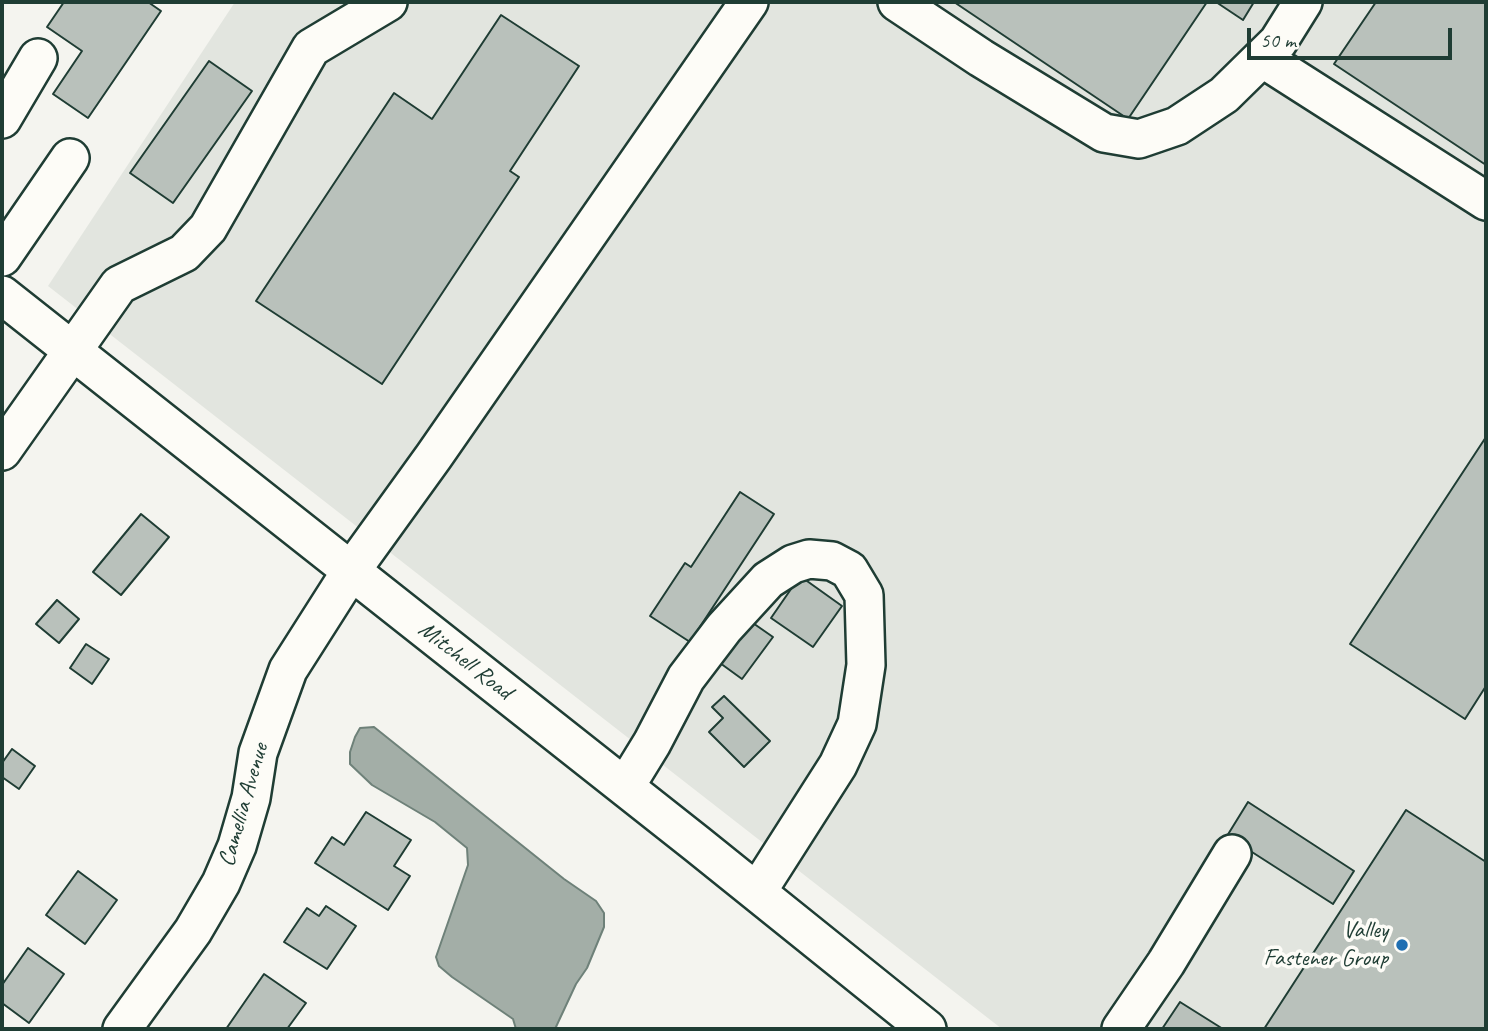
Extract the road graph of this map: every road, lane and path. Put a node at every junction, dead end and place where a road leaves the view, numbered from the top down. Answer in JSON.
{"nodes":[{"id":1,"x":388,"y":2,"type":"edge"},
{"id":2,"x":749,"y":2,"type":"edge"},
{"id":3,"x":897,"y":2,"type":"edge"},
{"id":4,"x":1303,"y":2,"type":"edge"},
{"id":5,"x":38,"y":58,"type":"dead end"},
{"id":6,"x":1262,"y":58,"type":"junction"},
{"id":7,"x":2,"y":119,"type":"edge"},
{"id":8,"x":70,"y":158,"type":"dead end"},
{"id":9,"x":1486,"y":201,"type":"edge"},
{"id":10,"x":2,"y":257,"type":"edge"},
{"id":11,"x":2,"y":295,"type":"edge"},
{"id":12,"x":72,"y":351,"type":"junction"},
{"id":13,"x":2,"y":451,"type":"edge"},
{"id":14,"x":351,"y":571,"type":"junction"},
{"id":15,"x":625,"y":787,"type":"junction"},
{"id":16,"x":1232,"y":854,"type":"dead end"},
{"id":17,"x":757,"y":892,"type":"junction"},
{"id":18,"x":122,"y":1029,"type":"edge"},
{"id":19,"x":927,"y":1029,"type":"edge"},
{"id":20,"x":1121,"y":1029,"type":"edge"}],
"edges":[{"from":1,"to":12,"type":"street"},
{"from":2,"to":14,"type":"street","name":"Camellia Avenue"},
{"from":3,"to":6,"type":"street"},
{"from":4,"to":6,"type":"street"},
{"from":5,"to":7,"type":"street"},
{"from":6,"to":9,"type":"street"},
{"from":8,"to":10,"type":"street"},
{"from":11,"to":12,"type":"street","name":"Mitchell Road"},
{"from":12,"to":13,"type":"street"},
{"from":12,"to":14,"type":"street","name":"Mitchell Road"},
{"from":14,"to":15,"type":"street","name":"Mitchell Road"},
{"from":14,"to":18,"type":"street","name":"Camellia Avenue"},
{"from":15,"to":17,"type":"street","name":"Mitchell Road"},
{"from":15,"to":17,"type":"street"},
{"from":16,"to":20,"type":"street"},
{"from":17,"to":19,"type":"street","name":"Mitchell Road"}]}
